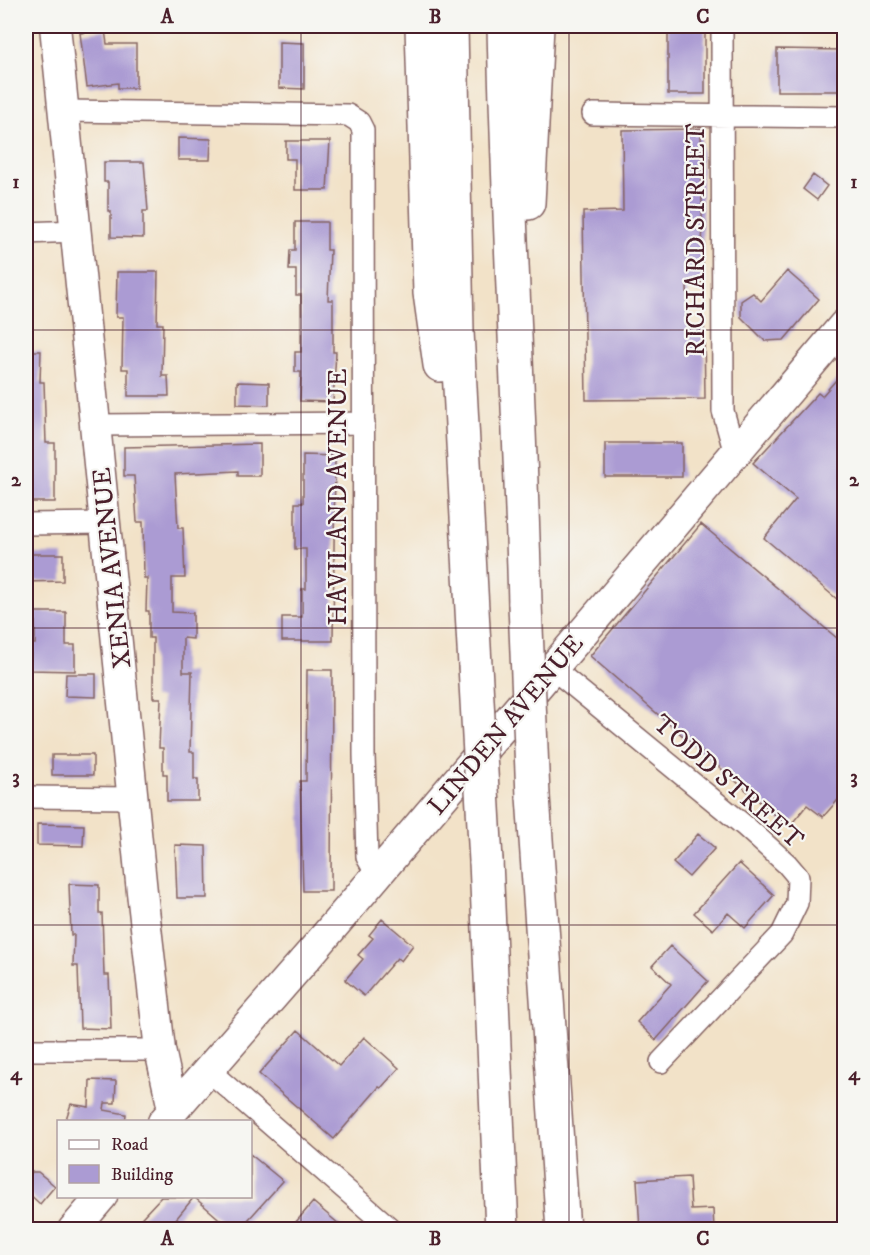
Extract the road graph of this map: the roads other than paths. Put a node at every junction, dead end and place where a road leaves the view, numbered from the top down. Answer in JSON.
{"nodes":[{"id":1,"x":55,"y":26,"type":"edge"},
{"id":2,"x":422,"y":26,"type":"edge"},
{"id":3,"x":451,"y":26,"type":"edge"},
{"id":4,"x":504,"y":26,"type":"edge"},
{"id":5,"x":537,"y":26,"type":"edge"},
{"id":6,"x":722,"y":26,"type":"edge"},
{"id":7,"x":64,"y":111,"type":"junction"},
{"id":8,"x":593,"y":114,"type":"dead end"},
{"id":9,"x":722,"y":116,"type":"junction"},
{"id":10,"x":844,"y":117,"type":"edge"},
{"id":11,"x":76,"y":231,"type":"junction"},
{"id":12,"x":26,"y":232,"type":"edge"},
{"id":13,"x":844,"y":325,"type":"edge"},
{"id":14,"x":364,"y":423,"type":"junction"},
{"id":15,"x":97,"y":424,"type":"junction"},
{"id":16,"x":738,"y":450,"type":"junction"},
{"id":17,"x":521,"y":457,"type":"junction"},
{"id":18,"x":106,"y":523,"type":"junction"},
{"id":19,"x":26,"y":524,"type":"edge"},
{"id":20,"x":470,"y":573,"type":"junction"},
{"id":21,"x":552,"y":668,"type":"junction"},
{"id":22,"x":26,"y":797,"type":"edge"},
{"id":23,"x":134,"y":798,"type":"junction"},
{"id":24,"x":376,"y":873,"type":"junction"},
{"id":25,"x":26,"y":1050,"type":"edge"},
{"id":26,"x":160,"y":1050,"type":"junction"},
{"id":27,"x":661,"y":1062,"type":"dead end"},
{"id":28,"x":208,"y":1070,"type":"junction"},
{"id":29,"x":168,"y":1115,"type":"edge"},
{"id":30,"x":101,"y":1198,"type":"edge"},
{"id":31,"x":73,"y":1230,"type":"edge"},
{"id":32,"x":392,"y":1230,"type":"edge"},
{"id":33,"x":502,"y":1230,"type":"edge"},
{"id":34,"x":563,"y":1230,"type":"edge"}],
"edges":[{"from":1,"to":7,"type":"street","name":"XENIA AVENUE"},
{"from":2,"to":20,"type":"highway"},
{"from":3,"to":20,"type":"highway"},
{"from":4,"to":17,"type":"highway"},
{"from":5,"to":17,"type":"highway"},
{"from":6,"to":9,"type":"street","name":"RICHARD STREET"},
{"from":7,"to":11,"type":"street","name":"XENIA AVENUE"},
{"from":7,"to":14,"type":"street","name":"HAVILAND AVENUE"},
{"from":8,"to":9,"type":"street"},
{"from":9,"to":10,"type":"street"},
{"from":9,"to":16,"type":"street","name":"RICHARD STREET"},
{"from":11,"to":12,"type":"street"},
{"from":11,"to":15,"type":"street","name":"XENIA AVENUE"},
{"from":13,"to":16,"type":"street","name":"LINDEN AVENUE"},
{"from":14,"to":15,"type":"street"},
{"from":14,"to":24,"type":"street","name":"HAVILAND AVENUE"},
{"from":15,"to":18,"type":"street","name":"XENIA AVENUE"},
{"from":16,"to":21,"type":"street","name":"LINDEN AVENUE"},
{"from":17,"to":34,"type":"highway","bridge":true},
{"from":18,"to":19,"type":"street"},
{"from":18,"to":23,"type":"street","name":"XENIA AVENUE"},
{"from":20,"to":33,"type":"highway","bridge":true},
{"from":21,"to":24,"type":"street","name":"LINDEN AVENUE"},
{"from":21,"to":27,"type":"street","name":"TODD STREET"},
{"from":22,"to":23,"type":"street"},
{"from":23,"to":26,"type":"street","name":"XENIA AVENUE"},
{"from":24,"to":28,"type":"street","name":"LINDEN AVENUE"},
{"from":25,"to":26,"type":"street"},
{"from":26,"to":29,"type":"street","name":"XENIA AVENUE"},
{"from":28,"to":29,"type":"street","name":"LINDEN AVENUE"},
{"from":28,"to":32,"type":"street"},
{"from":30,"to":31,"type":"street"}]}
